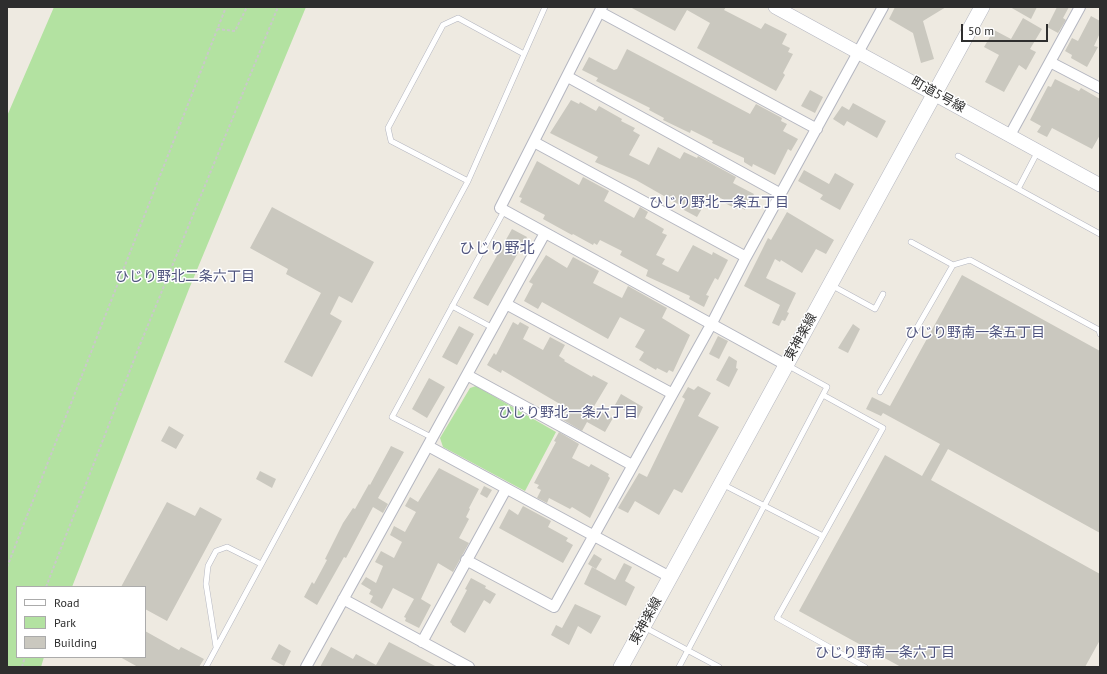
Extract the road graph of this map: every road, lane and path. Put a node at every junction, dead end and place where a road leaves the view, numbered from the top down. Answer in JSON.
{"nodes":[{"id":1,"x":226,"y":7,"type":"edge"},
{"id":2,"x":247,"y":7,"type":"edge"},
{"id":3,"x":278,"y":7,"type":"edge"},
{"id":4,"x":545,"y":7,"type":"edge"},
{"id":5,"x":775,"y":7,"type":"edge"},
{"id":6,"x":883,"y":7,"type":"edge"},
{"id":7,"x":982,"y":7,"type":"edge"},
{"id":8,"x":1080,"y":7,"type":"edge"},
{"id":9,"x":601,"y":9,"type":"edge"},
{"id":10,"x":217,"y":28,"type":"junction"},
{"id":11,"x":857,"y":52,"type":"junction"},
{"id":12,"x":524,"y":54,"type":"junction"},
{"id":13,"x":1050,"y":62,"type":"junction"},
{"id":14,"x":568,"y":77,"type":"junction"},
{"id":15,"x":1100,"y":88,"type":"edge"},
{"id":16,"x":935,"y":94,"type":"junction"},
{"id":17,"x":816,"y":129,"type":"junction"},
{"id":18,"x":1010,"y":135,"type":"junction"},
{"id":19,"x":534,"y":142,"type":"junction"},
{"id":20,"x":1038,"y":151,"type":"junction"},
{"id":21,"x":958,"y":156,"type":"dead end"},
{"id":22,"x":468,"y":182,"type":"junction"},
{"id":23,"x":1100,"y":185,"type":"edge"},
{"id":24,"x":1018,"y":189,"type":"junction"},
{"id":25,"x":781,"y":194,"type":"junction"},
{"id":26,"x":504,"y":210,"type":"junction"},
{"id":27,"x":545,"y":233,"type":"junction"},
{"id":28,"x":1100,"y":234,"type":"edge"},
{"id":29,"x":911,"y":242,"type":"dead end"},
{"id":30,"x":746,"y":257,"type":"junction"},
{"id":31,"x":953,"y":265,"type":"junction"},
{"id":32,"x":830,"y":285,"type":"junction"},
{"id":33,"x":883,"y":294,"type":"dead end"},
{"id":34,"x":506,"y":304,"type":"junction"},
{"id":35,"x":452,"y":306,"type":"junction"},
{"id":36,"x":712,"y":323,"type":"junction"},
{"id":37,"x":493,"y":328,"type":"junction"},
{"id":38,"x":1100,"y":334,"type":"edge"},
{"id":39,"x":786,"y":365,"type":"junction"},
{"id":40,"x":467,"y":375,"type":"junction"},
{"id":41,"x":880,"y":392,"type":"dead end"},
{"id":42,"x":672,"y":394,"type":"junction"},
{"id":43,"x":823,"y":395,"type":"junction"},
{"id":44,"x":431,"y":442,"type":"junction"},
{"id":45,"x":632,"y":466,"type":"junction"},
{"id":46,"x":721,"y":484,"type":"junction"},
{"id":47,"x":506,"y":489,"type":"junction"},
{"id":48,"x":764,"y":506,"type":"junction"},
{"id":49,"x":594,"y":536,"type":"junction"},
{"id":50,"x":823,"y":536,"type":"junction"},
{"id":51,"x":466,"y":560,"type":"junction"},
{"id":52,"x":261,"y":564,"type":"junction"},
{"id":53,"x":7,"y":567,"type":"edge"},
{"id":54,"x":670,"y":577,"type":"junction"},
{"id":55,"x":46,"y":586,"type":"edge"},
{"id":56,"x":343,"y":599,"type":"junction"},
{"id":57,"x":643,"y":627,"type":"junction"},
{"id":58,"x":422,"y":642,"type":"junction"},
{"id":59,"x":216,"y":647,"type":"junction"},
{"id":60,"x":687,"y":650,"type":"junction"},
{"id":61,"x":206,"y":667,"type":"edge"},
{"id":62,"x":306,"y":667,"type":"edge"},
{"id":63,"x":469,"y":667,"type":"edge"},
{"id":64,"x":621,"y":667,"type":"edge"},
{"id":65,"x":678,"y":667,"type":"edge"},
{"id":66,"x":719,"y":667,"type":"edge"},
{"id":67,"x":865,"y":667,"type":"edge"}],
"edges":[{"from":1,"to":10,"type":"path"},
{"from":2,"to":10,"type":"path"},
{"from":3,"to":55,"type":"path"},
{"from":4,"to":12,"type":"lane"},
{"from":5,"to":11,"type":"street","name":"町道5号線"},
{"from":6,"to":11,"type":"street"},
{"from":7,"to":16,"type":"main road","name":"東神楽線"},
{"from":8,"to":13,"type":"street"},
{"from":9,"to":14,"type":"street"},
{"from":9,"to":17,"type":"street"},
{"from":10,"to":53,"type":"path"},
{"from":11,"to":16,"type":"street","name":"町道5号線"},
{"from":11,"to":17,"type":"street"},
{"from":12,"to":22,"type":"lane"},
{"from":12,"to":22,"type":"lane"},
{"from":13,"to":15,"type":"street"},
{"from":13,"to":18,"type":"street"},
{"from":14,"to":19,"type":"street"},
{"from":14,"to":25,"type":"street"},
{"from":16,"to":18,"type":"street","name":"町道5号線"},
{"from":16,"to":32,"type":"main road","name":"東神楽線"},
{"from":17,"to":25,"type":"street"},
{"from":18,"to":20,"type":"street","name":"町道5号線"},
{"from":19,"to":26,"type":"street"},
{"from":19,"to":30,"type":"street"},
{"from":20,"to":23,"type":"street","name":"町道5号線"},
{"from":20,"to":24,"type":"lane"},
{"from":21,"to":24,"type":"lane"},
{"from":22,"to":52,"type":"lane"},
{"from":24,"to":28,"type":"lane"},
{"from":25,"to":30,"type":"street"},
{"from":26,"to":27,"type":"street"},
{"from":26,"to":35,"type":"lane"},
{"from":27,"to":34,"type":"street"},
{"from":27,"to":36,"type":"street"},
{"from":29,"to":31,"type":"lane"},
{"from":30,"to":36,"type":"street"},
{"from":31,"to":38,"type":"lane"},
{"from":31,"to":41,"type":"lane"},
{"from":32,"to":33,"type":"lane"},
{"from":32,"to":39,"type":"main road","name":"東神楽線"},
{"from":34,"to":37,"type":"street"},
{"from":34,"to":42,"type":"street"},
{"from":35,"to":37,"type":"lane"},
{"from":35,"to":44,"type":"lane"},
{"from":36,"to":39,"type":"street"},
{"from":36,"to":42,"type":"street"},
{"from":37,"to":40,"type":"street"},
{"from":39,"to":43,"type":"lane"},
{"from":39,"to":46,"type":"main road","name":"東神楽線"},
{"from":40,"to":44,"type":"street"},
{"from":40,"to":45,"type":"street"},
{"from":42,"to":45,"type":"street"},
{"from":43,"to":48,"type":"lane"},
{"from":43,"to":50,"type":"lane"},
{"from":44,"to":47,"type":"street"},
{"from":44,"to":56,"type":"street"},
{"from":45,"to":49,"type":"street"},
{"from":46,"to":48,"type":"lane"},
{"from":46,"to":54,"type":"main road","name":"東神楽線"},
{"from":47,"to":49,"type":"street"},
{"from":47,"to":51,"type":"street"},
{"from":48,"to":50,"type":"lane"},
{"from":48,"to":60,"type":"lane"},
{"from":49,"to":51,"type":"street"},
{"from":49,"to":54,"type":"street"},
{"from":50,"to":67,"type":"lane"},
{"from":51,"to":58,"type":"street"},
{"from":52,"to":59,"type":"lane"},
{"from":52,"to":59,"type":"lane"},
{"from":54,"to":57,"type":"main road","name":"東神楽線"},
{"from":56,"to":58,"type":"street"},
{"from":56,"to":62,"type":"street"},
{"from":57,"to":60,"type":"lane"},
{"from":57,"to":64,"type":"main road","name":"東神楽線"},
{"from":58,"to":63,"type":"street"},
{"from":59,"to":61,"type":"lane"},
{"from":60,"to":65,"type":"lane"},
{"from":60,"to":66,"type":"lane"}]}
